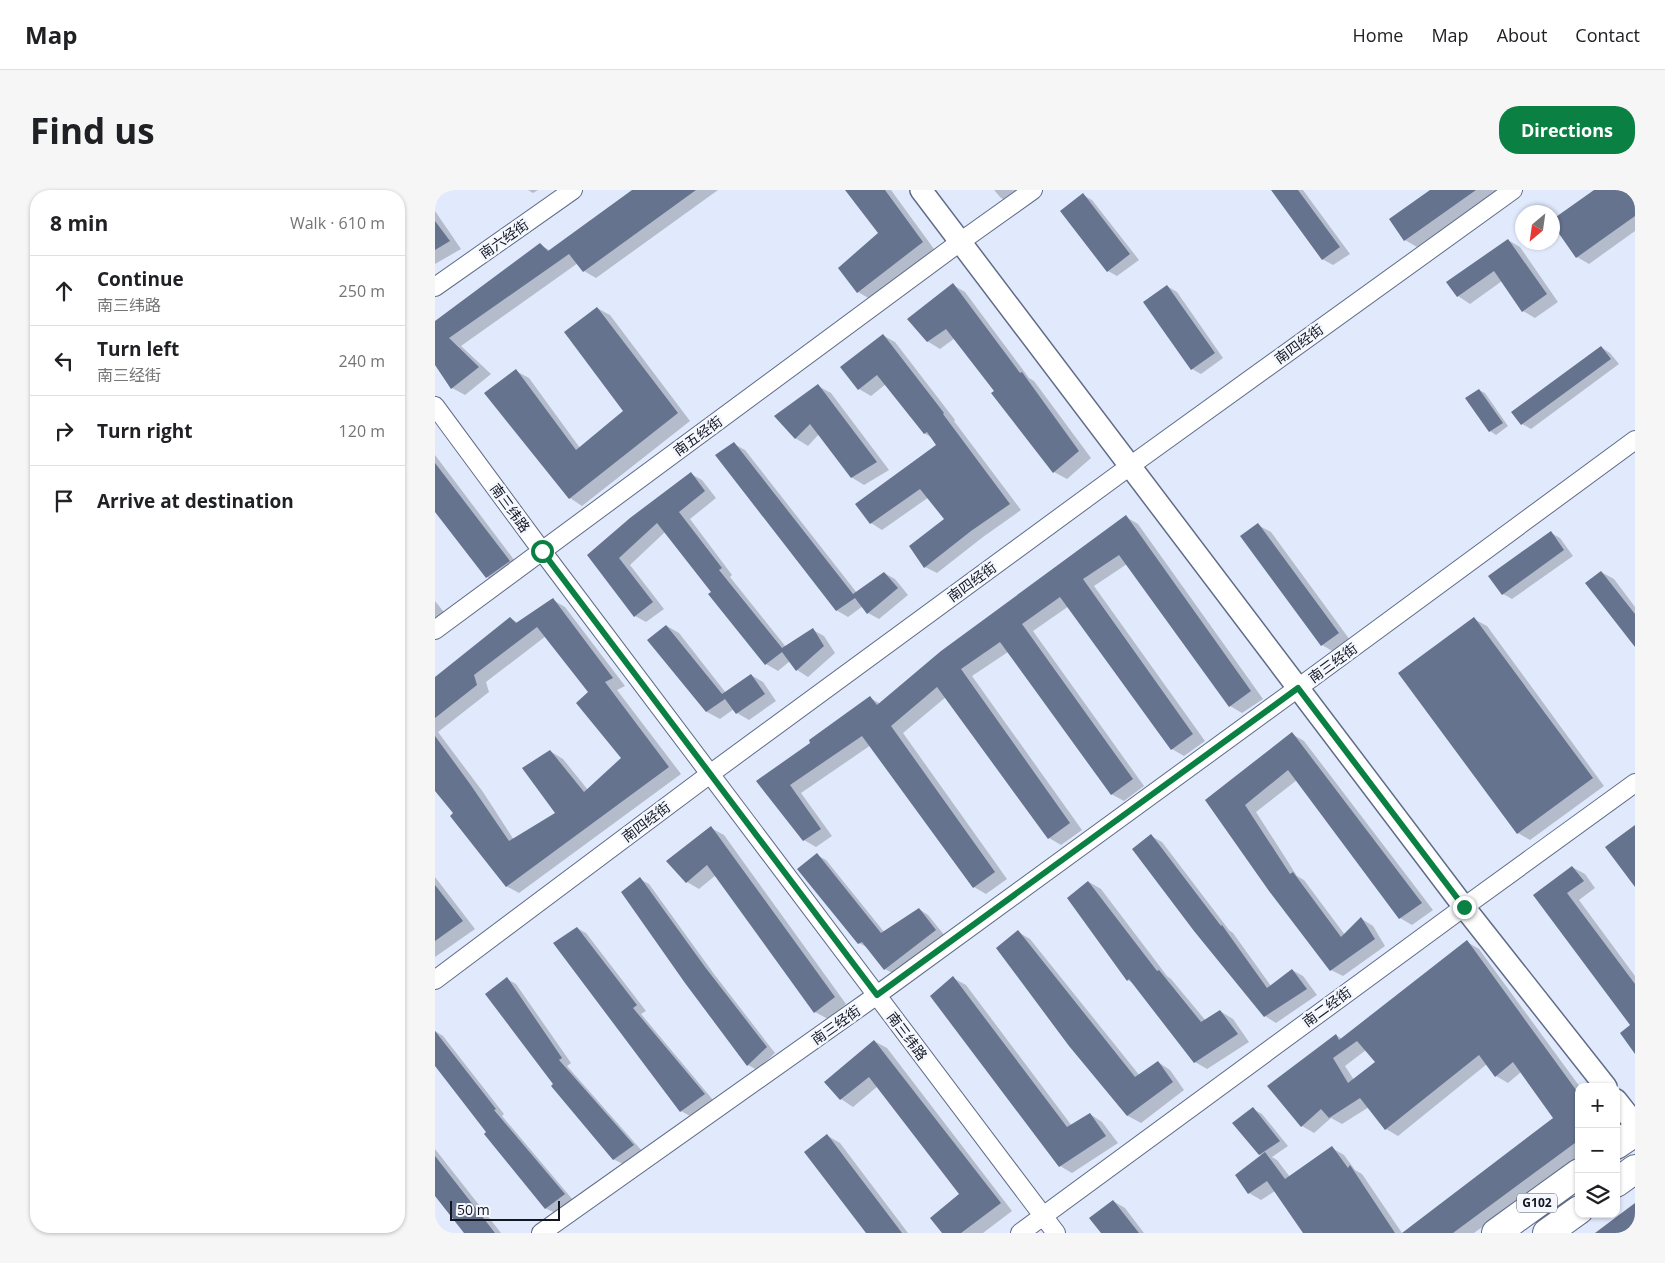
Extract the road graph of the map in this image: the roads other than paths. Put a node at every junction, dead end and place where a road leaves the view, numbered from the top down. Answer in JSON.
{"nodes":[{"id":1,"x":573,"y":190,"type":"edge"},
{"id":2,"x":921,"y":190,"type":"edge"},
{"id":3,"x":1033,"y":190,"type":"edge"},
{"id":4,"x":1513,"y":190,"type":"edge"},
{"id":5,"x":960,"y":242,"type":"junction"},
{"id":6,"x":435,"y":288,"type":"edge"},
{"id":7,"x":435,"y":406,"type":"edge"},
{"id":8,"x":1635,"y":440,"type":"edge"},
{"id":9,"x":1130,"y":466,"type":"junction"},
{"id":10,"x":542,"y":551,"type":"junction"},
{"id":11,"x":435,"y":630,"type":"edge"},
{"id":12,"x":1298,"y":688,"type":"junction"},
{"id":13,"x":710,"y":774,"type":"junction"},
{"id":14,"x":1635,"y":783,"type":"edge"},
{"id":15,"x":1464,"y":907,"type":"junction"},
{"id":16,"x":435,"y":980,"type":"edge"},
{"id":17,"x":877,"y":995,"type":"junction"},
{"id":18,"x":1603,"y":1083,"type":"edge"},
{"id":19,"x":1620,"y":1105,"type":"edge"},
{"id":20,"x":1635,"y":1124,"type":"edge"},
{"id":21,"x":1635,"y":1132,"type":"edge"},
{"id":22,"x":1620,"y":1142,"type":"edge"},
{"id":23,"x":1635,"y":1169,"type":"edge"},
{"id":24,"x":1575,"y":1176,"type":"edge"},
{"id":25,"x":1620,"y":1180,"type":"edge"},
{"id":26,"x":1575,"y":1213,"type":"edge"},
{"id":27,"x":1043,"y":1216,"type":"junction"},
{"id":28,"x":541,"y":1233,"type":"edge"},
{"id":29,"x":1020,"y":1233,"type":"edge"},
{"id":30,"x":1056,"y":1233,"type":"edge"},
{"id":31,"x":1496,"y":1233,"type":"edge"},
{"id":32,"x":1547,"y":1233,"type":"edge"}],
"edges":[{"from":1,"to":6,"type":"street","name":"南六经街"},
{"from":2,"to":5,"type":"street"},
{"from":3,"to":5,"type":"street","name":"南五经街"},
{"from":4,"to":9,"type":"street","name":"南四经街"},
{"from":5,"to":9,"type":"street"},
{"from":5,"to":10,"type":"street","name":"南五经街"},
{"from":7,"to":10,"type":"street","name":"南三纬路"},
{"from":8,"to":12,"type":"street","name":"南三经街"},
{"from":9,"to":12,"type":"street"},
{"from":9,"to":13,"type":"street","name":"南四经街"},
{"from":10,"to":11,"type":"street","name":"南五经街"},
{"from":10,"to":13,"type":"street","name":"南三纬路"},
{"from":12,"to":15,"type":"street"},
{"from":12,"to":17,"type":"street","name":"南三经街"},
{"from":13,"to":16,"type":"street","name":"南四经街"},
{"from":13,"to":17,"type":"street","name":"南三纬路"},
{"from":14,"to":15,"type":"street","name":"南二经街"},
{"from":15,"to":18,"type":"street"},
{"from":15,"to":27,"type":"street","name":"南二经街"},
{"from":17,"to":27,"type":"street","name":"南三纬路"},
{"from":17,"to":28,"type":"street","name":"南三经街"},
{"from":19,"to":20,"type":"street"},
{"from":21,"to":22,"type":"highway"},
{"from":23,"to":25,"type":"highway"},
{"from":24,"to":31,"type":"highway","number":"G102"},
{"from":26,"to":32,"type":"highway","number":"G102"},
{"from":27,"to":29,"type":"street","name":"南二经街"},
{"from":27,"to":30,"type":"street","name":"南三纬路"}]}
